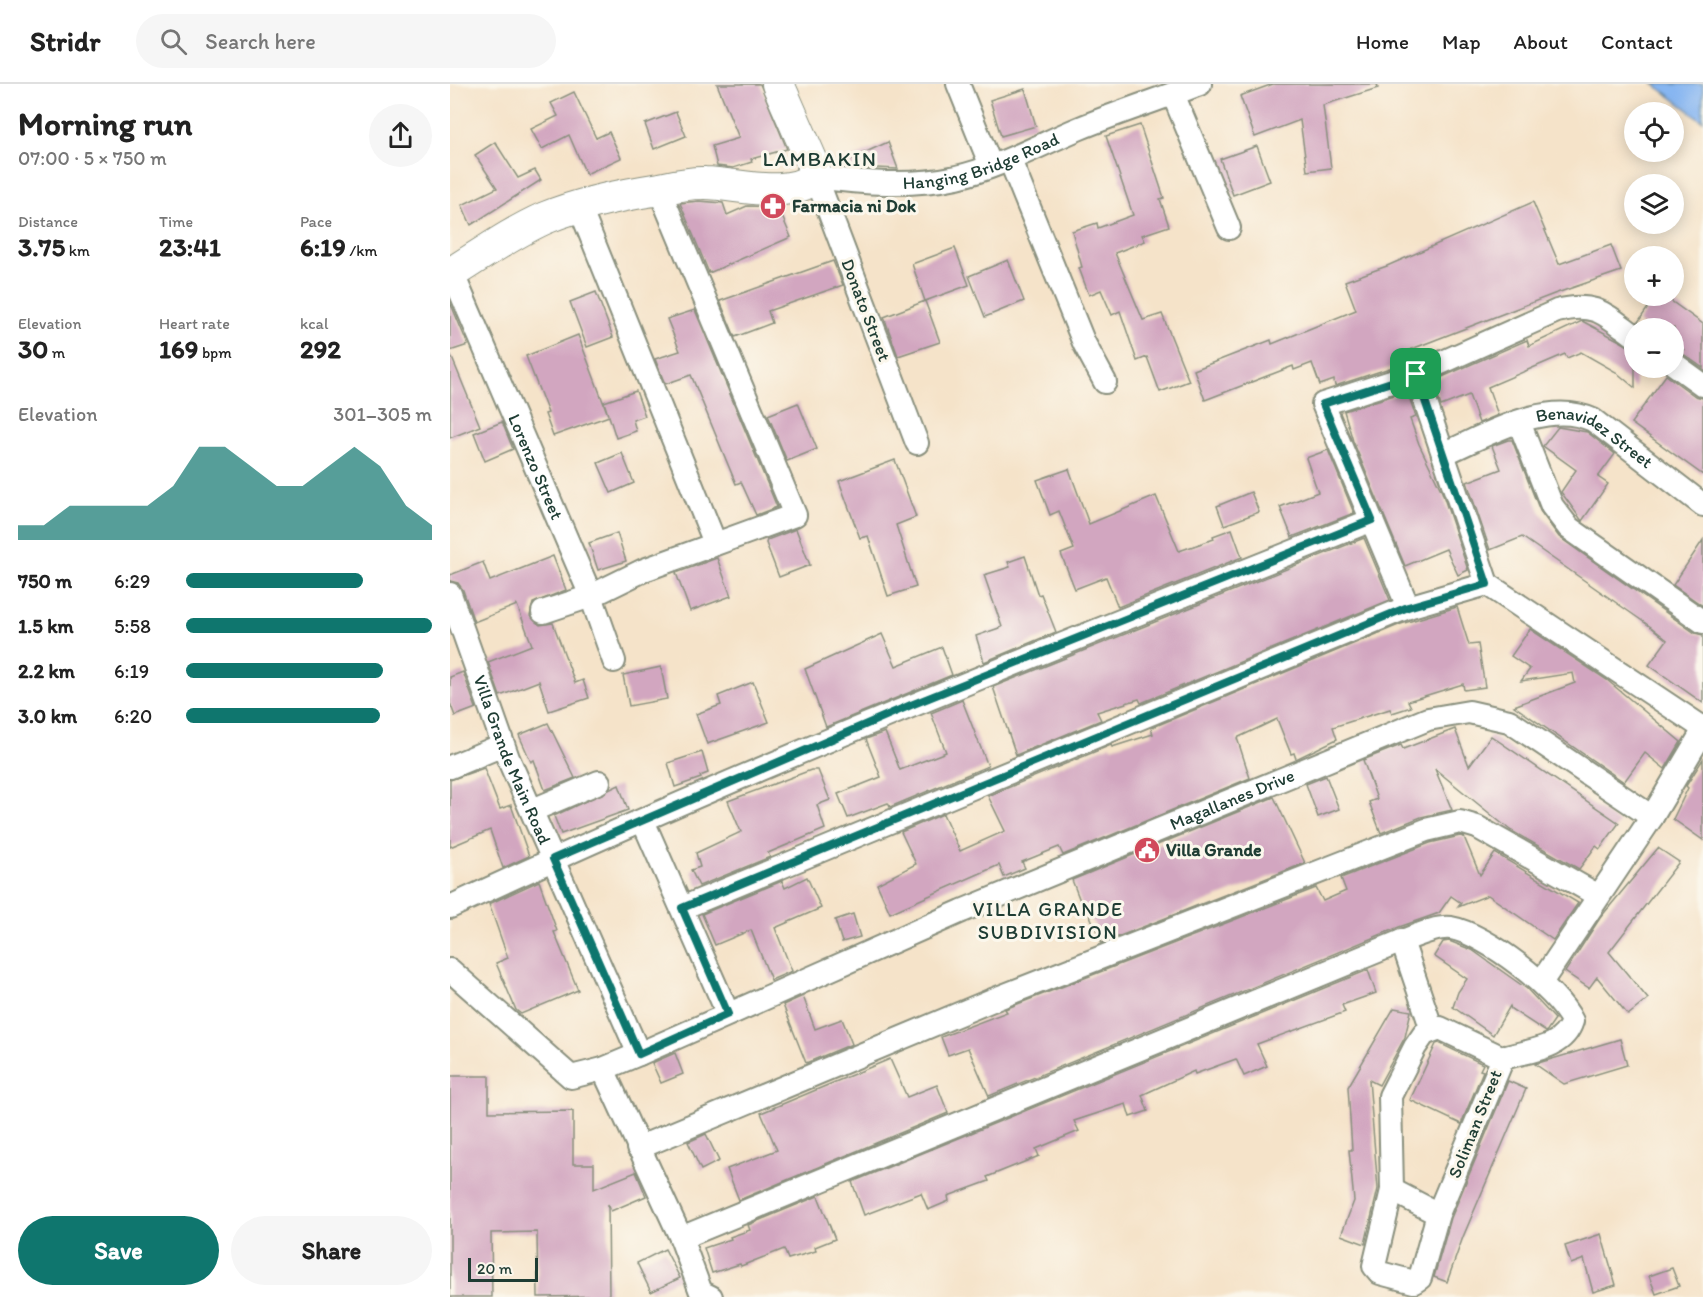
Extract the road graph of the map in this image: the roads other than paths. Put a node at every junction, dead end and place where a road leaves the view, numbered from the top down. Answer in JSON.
{"nodes":[{"id":1,"x":778,"y":84,"type":"edge"},
{"id":2,"x":958,"y":84,"type":"edge"},
{"id":3,"x":1200,"y":84,"type":"edge"},
{"id":4,"x":1158,"y":93,"type":"edge"},
{"id":5,"x":1000,"y":163,"type":"junction"},
{"id":6,"x":816,"y":177,"type":"junction"},
{"id":7,"x":659,"y":189,"type":"junction"},
{"id":8,"x":579,"y":206,"type":"junction"},
{"id":9,"x":1229,"y":228,"type":"dead end"},
{"id":10,"x":451,"y":273,"type":"edge"},
{"id":11,"x":1624,"y":328,"type":"edge"},
{"id":12,"x":1684,"y":371,"type":"edge"},
{"id":13,"x":1416,"y":374,"type":"junction"},
{"id":14,"x":1105,"y":382,"type":"dead end"},
{"id":15,"x":1703,"y":385,"type":"edge"},
{"id":16,"x":1519,"y":422,"type":"junction"},
{"id":17,"x":917,"y":443,"type":"dead end"},
{"id":18,"x":1443,"y":454,"type":"junction"},
{"id":19,"x":1703,"y":505,"type":"edge"},
{"id":20,"x":1372,"y":520,"type":"junction"},
{"id":21,"x":715,"y":543,"type":"junction"},
{"id":22,"x":1487,"y":584,"type":"junction"},
{"id":23,"x":450,"y":594,"type":"edge"},
{"id":24,"x":591,"y":596,"type":"junction"},
{"id":25,"x":1408,"y":607,"type":"junction"},
{"id":26,"x":543,"y":612,"type":"dead end"},
{"id":27,"x":1703,"y":622,"type":"edge"},
{"id":28,"x":615,"y":661,"type":"dead end"},
{"id":29,"x":1703,"y":729,"type":"edge"},
{"id":30,"x":503,"y":745,"type":"junction"},
{"id":31,"x":450,"y":767,"type":"edge"},
{"id":32,"x":599,"y":782,"type":"dead end"},
{"id":33,"x":532,"y":810,"type":"junction"},
{"id":34,"x":1652,"y":817,"type":"junction"},
{"id":35,"x":643,"y":821,"type":"junction"},
{"id":36,"x":553,"y":859,"type":"junction"},
{"id":37,"x":1597,"y":895,"type":"junction"},
{"id":38,"x":450,"y":907,"type":"edge"},
{"id":39,"x":682,"y":908,"type":"junction"},
{"id":40,"x":1402,"y":941,"type":"junction"},
{"id":41,"x":450,"y":970,"type":"edge"},
{"id":42,"x":1542,"y":981,"type":"junction"},
{"id":43,"x":728,"y":1014,"type":"junction"},
{"id":44,"x":1431,"y":1030,"type":"junction"},
{"id":45,"x":639,"y":1054,"type":"junction"},
{"id":46,"x":1503,"y":1058,"type":"junction"},
{"id":47,"x":603,"y":1069,"type":"junction"},
{"id":48,"x":638,"y":1148,"type":"junction"},
{"id":49,"x":1392,"y":1190,"type":"junction"},
{"id":50,"x":1438,"y":1214,"type":"junction"},
{"id":51,"x":681,"y":1238,"type":"junction"},
{"id":52,"x":711,"y":1297,"type":"edge"}],
"edges":[{"from":1,"to":6,"type":"street"},
{"from":2,"to":5,"type":"street"},
{"from":3,"to":4,"type":"street","name":"Hanging Bridge Road"},
{"from":4,"to":5,"type":"street","name":"Hanging Bridge Road"},
{"from":4,"to":9,"type":"street"},
{"from":5,"to":6,"type":"street","name":"Hanging Bridge Road"},
{"from":5,"to":14,"type":"street"},
{"from":6,"to":7,"type":"street"},
{"from":6,"to":17,"type":"street","name":"Donato Street"},
{"from":7,"to":8,"type":"street"},
{"from":7,"to":21,"type":"street"},
{"from":8,"to":10,"type":"street"},
{"from":8,"to":21,"type":"street"},
{"from":10,"to":24,"type":"street","name":"Lorenzo Street"},
{"from":11,"to":13,"type":"street"},
{"from":12,"to":15,"type":"street"},
{"from":13,"to":18,"type":"street"},
{"from":13,"to":20,"type":"street"},
{"from":16,"to":18,"type":"street","name":"Benavidez Street"},
{"from":16,"to":19,"type":"street","name":"Benavidez Street"},
{"from":16,"to":27,"type":"street"},
{"from":18,"to":22,"type":"street"},
{"from":20,"to":25,"type":"street"},
{"from":20,"to":35,"type":"street"},
{"from":21,"to":24,"type":"street"},
{"from":22,"to":25,"type":"street"},
{"from":22,"to":29,"type":"street"},
{"from":23,"to":30,"type":"street","name":"Villa Grande Main Road"},
{"from":24,"to":26,"type":"street"},
{"from":24,"to":28,"type":"street","name":"Lorenzo Street"},
{"from":25,"to":39,"type":"street"},
{"from":29,"to":34,"type":"street"},
{"from":30,"to":31,"type":"street"},
{"from":30,"to":33,"type":"street","name":"Villa Grande Main Road"},
{"from":32,"to":33,"type":"street"},
{"from":33,"to":36,"type":"street","name":"Villa Grande Main Road"},
{"from":34,"to":37,"type":"street"},
{"from":34,"to":43,"type":"street","name":"Magallanes Drive"},
{"from":35,"to":36,"type":"street"},
{"from":35,"to":39,"type":"street"},
{"from":36,"to":38,"type":"street"},
{"from":36,"to":45,"type":"street","name":"Villa Grande Main Road"},
{"from":37,"to":42,"type":"street"},
{"from":37,"to":48,"type":"street"},
{"from":39,"to":43,"type":"street"},
{"from":40,"to":42,"type":"street","name":"Soliman Street"},
{"from":40,"to":44,"type":"street"},
{"from":40,"to":51,"type":"street","name":"Soliman Street"},
{"from":41,"to":47,"type":"street","name":"Magallanes Drive"},
{"from":42,"to":46,"type":"street","name":"Soliman Street"},
{"from":43,"to":45,"type":"street","name":"Magallanes Drive"},
{"from":44,"to":46,"type":"street"},
{"from":44,"to":49,"type":"street"},
{"from":45,"to":47,"type":"street","name":"Magallanes Drive"},
{"from":46,"to":50,"type":"street","name":"Soliman Street"},
{"from":47,"to":48,"type":"street"},
{"from":48,"to":51,"type":"street"},
{"from":49,"to":50,"type":"street"},
{"from":49,"to":50,"type":"street","name":"Soliman Street"},
{"from":51,"to":52,"type":"street"}]}
